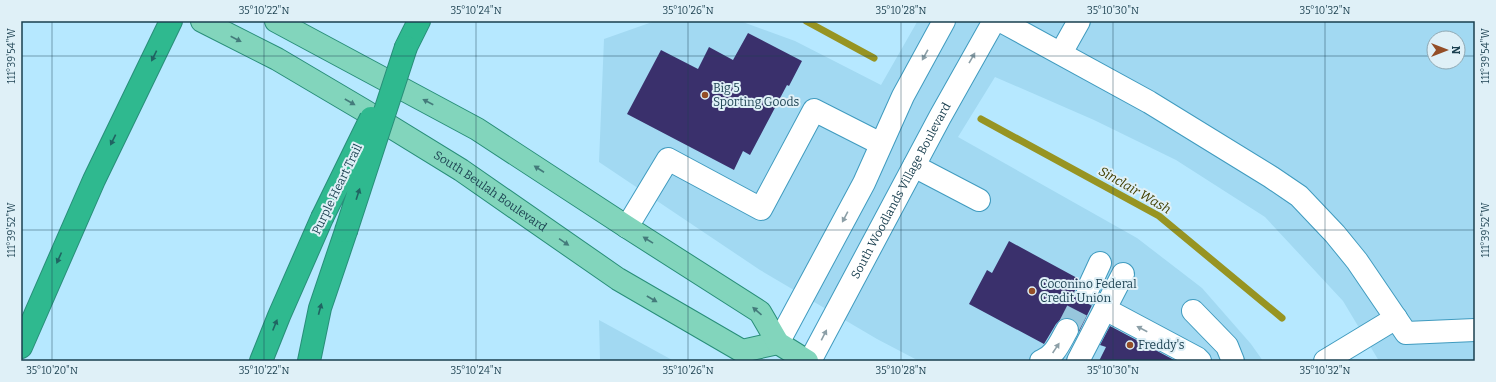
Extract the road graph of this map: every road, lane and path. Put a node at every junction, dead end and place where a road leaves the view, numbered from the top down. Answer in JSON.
{"nodes":[{"id":1,"x":171,"y":21,"type":"edge"},
{"id":2,"x":202,"y":21,"type":"edge"},
{"id":3,"x":276,"y":21,"type":"edge"},
{"id":4,"x":419,"y":21,"type":"edge"},
{"id":5,"x":944,"y":21,"type":"edge"},
{"id":6,"x":994,"y":21,"type":"edge"},
{"id":7,"x":1001,"y":21,"type":"edge"},
{"id":8,"x":1080,"y":21,"type":"edge"},
{"id":9,"x":406,"y":47,"type":"junction"},
{"id":10,"x":1061,"y":53,"type":"junction"},
{"id":11,"x":881,"y":144,"type":"junction"},
{"id":12,"x":914,"y":166,"type":"junction"},
{"id":13,"x":980,"y":200,"type":"dead end"},
{"id":14,"x":627,"y":227,"type":"junction"},
{"id":15,"x":1100,"y":263,"type":"dead end"},
{"id":16,"x":1123,"y":274,"type":"dead end"},
{"id":17,"x":1088,"y":289,"type":"tunnel mouth"},
{"id":18,"x":1105,"y":309,"type":"junction"},
{"id":19,"x":1193,"y":311,"type":"dead end"},
{"id":20,"x":1396,"y":318,"type":"junction"},
{"id":21,"x":1067,"y":330,"type":"tunnel mouth"},
{"id":22,"x":1475,"y":330,"type":"edge"},
{"id":23,"x":778,"y":343,"type":"junction"},
{"id":24,"x":21,"y":346,"type":"edge"},
{"id":25,"x":261,"y":361,"type":"edge"},
{"id":26,"x":309,"y":361,"type":"edge"},
{"id":27,"x":809,"y":361,"type":"edge"},
{"id":28,"x":1041,"y":361,"type":"edge"},
{"id":29,"x":1078,"y":361,"type":"edge"},
{"id":30,"x":1200,"y":361,"type":"edge"},
{"id":31,"x":1233,"y":361,"type":"edge"},
{"id":32,"x":1325,"y":361,"type":"edge"}],
"edges":[{"from":1,"to":24,"type":"highway","one_way":true},
{"from":2,"to":23,"type":"main road","name":"South Beulah Boulevard","one_way":true},
{"from":14,"to":3,"type":"main road","one_way":true},
{"from":4,"to":9,"type":"highway","name":"Purple Heart Trail"},
{"from":5,"to":11,"type":"street","one_way":true},
{"from":12,"to":6,"type":"street","name":"South Woodlands Village Boulevard","one_way":true},
{"from":7,"to":10,"type":"street"},
{"from":8,"to":10,"type":"street"},
{"from":25,"to":9,"type":"highway","name":"Purple Heart Trail","one_way":true,"bridge":true},
{"from":26,"to":9,"type":"highway","one_way":true,"bridge":true},
{"from":10,"to":20,"type":"street"},
{"from":11,"to":14,"type":"street"},
{"from":11,"to":23,"type":"street","one_way":true},
{"from":12,"to":13,"type":"street"},
{"from":27,"to":12,"type":"street","name":"South Woodlands Village Boulevard","one_way":true},
{"from":23,"to":14,"type":"main road","one_way":true},
{"from":15,"to":17,"type":"street"},
{"from":16,"to":18,"type":"street"},
{"from":18,"to":29,"type":"street"},
{"from":30,"to":18,"type":"street","one_way":true},
{"from":19,"to":31,"type":"street"},
{"from":20,"to":22,"type":"street"},
{"from":20,"to":32,"type":"street"},
{"from":28,"to":21,"type":"street","one_way":true},
{"from":23,"to":27,"type":"main road"}]}
